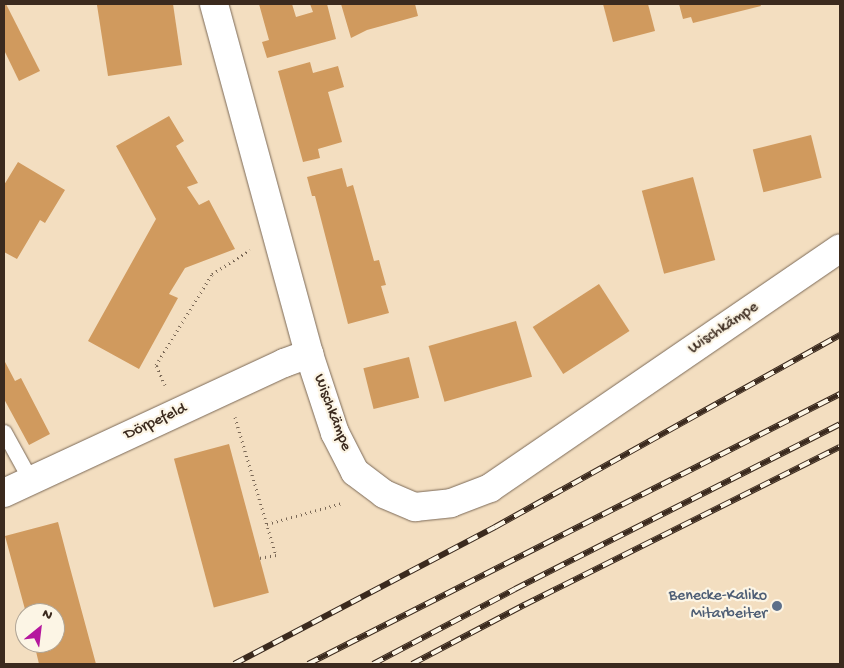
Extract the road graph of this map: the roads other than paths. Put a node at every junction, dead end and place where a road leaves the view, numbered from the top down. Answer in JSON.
{"nodes":[{"id":1,"x":214,"y":4,"type":"edge"},
{"id":2,"x":840,"y":248,"type":"edge"},
{"id":3,"x":308,"y":354,"type":"junction"},
{"id":4,"x":4,"y":432,"type":"edge"},
{"id":5,"x":31,"y":481,"type":"junction"},
{"id":6,"x":4,"y":494,"type":"edge"}],
"edges":[{"from":1,"to":3,"type":"street","name":"Wischkämpe"},
{"from":2,"to":3,"type":"street","name":"Wischkämpe"},
{"from":3,"to":5,"type":"street","name":"Dörpefeld"},
{"from":4,"to":5,"type":"lane"},
{"from":5,"to":6,"type":"street","name":"Dörpefeld"}]}
